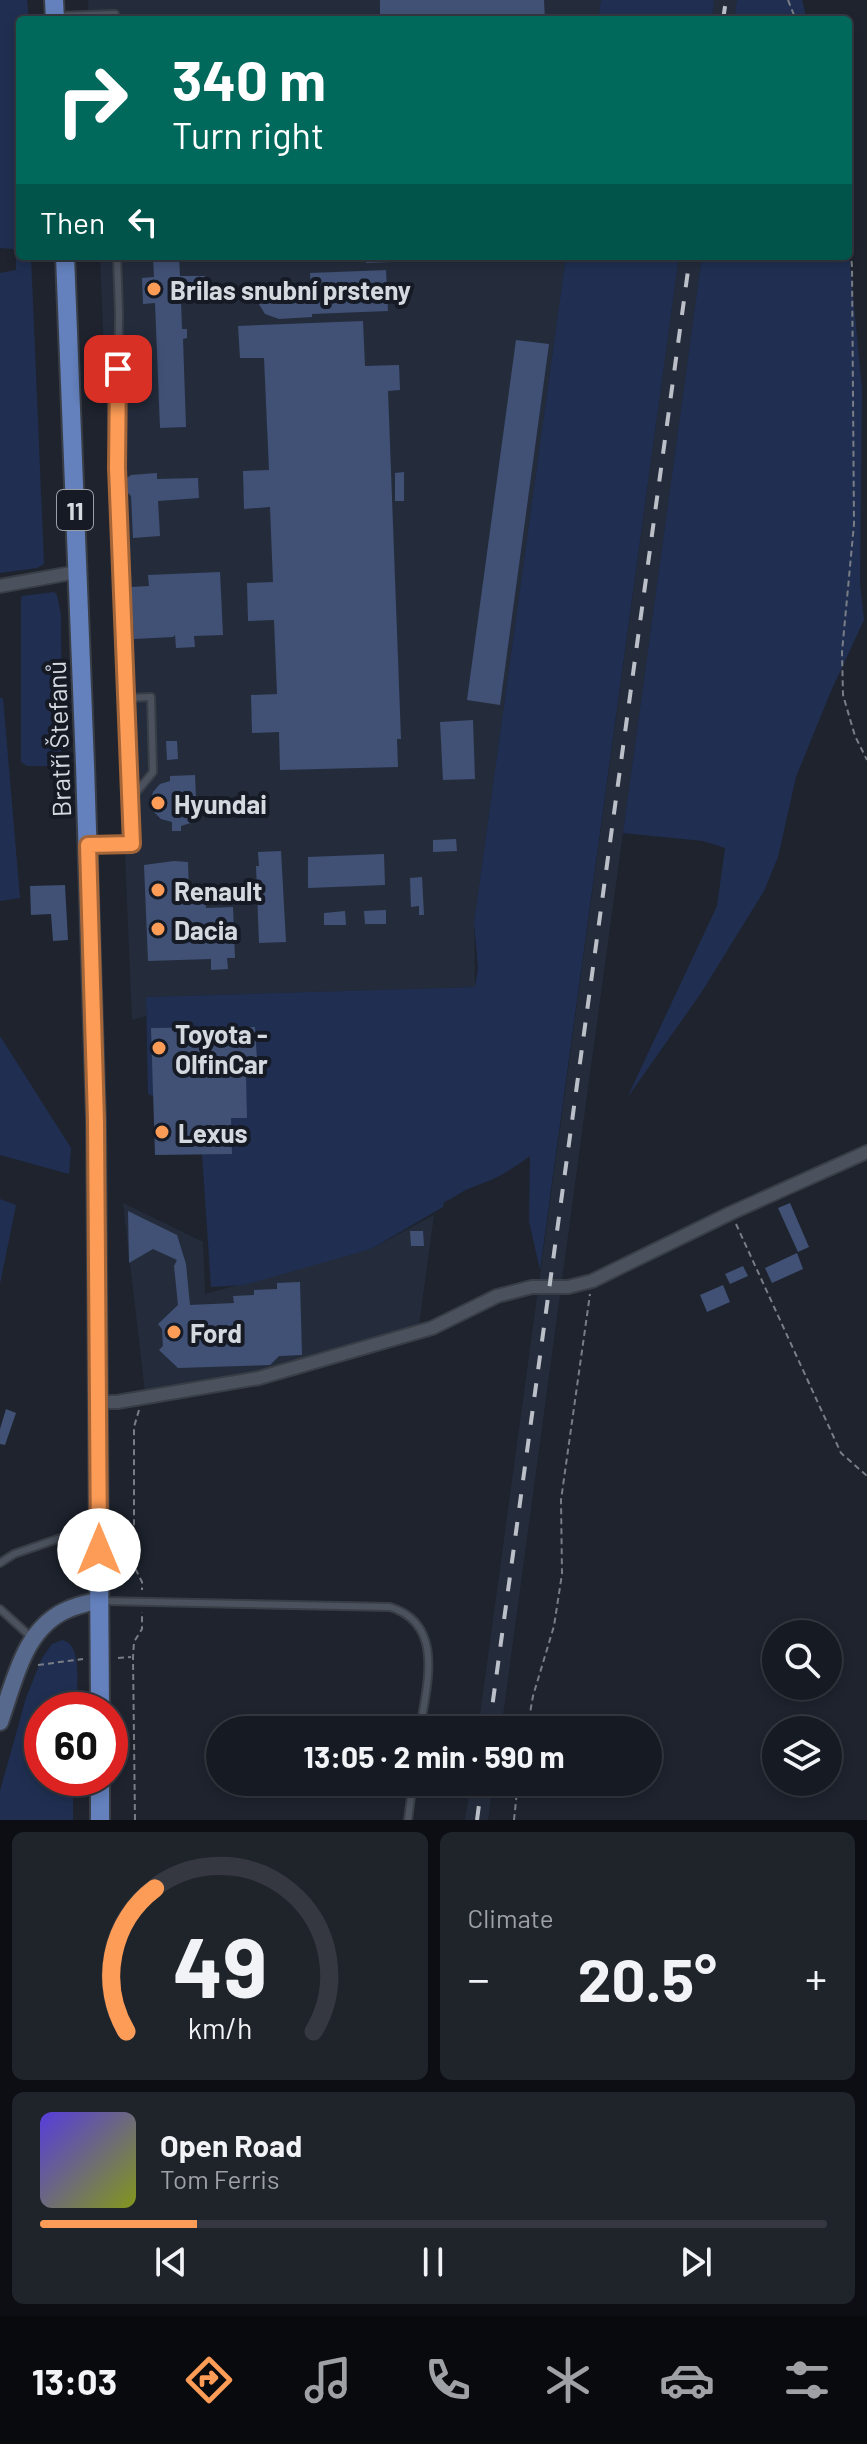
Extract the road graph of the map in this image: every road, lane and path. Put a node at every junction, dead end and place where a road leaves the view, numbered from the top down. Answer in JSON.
{"nodes":[{"id":1,"x":55,"y":12,"type":"edge"},
{"id":2,"x":115,"y":16,"type":"edge"},
{"id":3,"x":65,"y":260,"type":"edge"},
{"id":4,"x":117,"y":260,"type":"edge"},
{"id":5,"x":851,"y":260,"type":"edge"},
{"id":6,"x":77,"y":572,"type":"junction"},
{"id":7,"x":0,"y":586,"type":"edge"},
{"id":8,"x":126,"y":698,"type":"junction"},
{"id":9,"x":867,"y":760,"type":"edge"},
{"id":10,"x":130,"y":800,"type":"junction"},
{"id":11,"x":88,"y":845,"type":"junction"},
{"id":12,"x":867,"y":1152,"type":"edge"},
{"id":13,"x":731,"y":1213,"type":"junction"},
{"id":14,"x":592,"y":1281,"type":"junction"},
{"id":15,"x":98,"y":1402,"type":"junction"},
{"id":16,"x":867,"y":1476,"type":"edge"},
{"id":17,"x":99,"y":1525,"type":"junction"},
{"id":18,"x":0,"y":1563,"type":"edge"},
{"id":19,"x":99,"y":1600,"type":"junction"},
{"id":20,"x":0,"y":1609,"type":"edge"},
{"id":21,"x":31,"y":1637,"type":"junction"},
{"id":22,"x":133,"y":1657,"type":"dead end"},
{"id":23,"x":99,"y":1659,"type":"junction"},
{"id":24,"x":21,"y":1662,"type":"junction"},
{"id":25,"x":100,"y":1692,"type":"edge"},
{"id":26,"x":422,"y":1716,"type":"edge"},
{"id":27,"x":529,"y":1716,"type":"edge"},
{"id":28,"x":0,"y":1722,"type":"edge"},
{"id":29,"x":100,"y":1796,"type":"edge"},
{"id":30,"x":411,"y":1796,"type":"edge"},
{"id":31,"x":517,"y":1796,"type":"edge"},
{"id":32,"x":100,"y":1820,"type":"edge"},
{"id":33,"x":408,"y":1820,"type":"edge"},
{"id":34,"x":514,"y":1820,"type":"edge"}],
"edges":[{"from":1,"to":2,"type":"lane"},
{"from":3,"to":6,"type":"main road","name":"Bratří Štefanů","number":"11"},
{"from":4,"to":8,"type":"lane"},
{"from":5,"to":9,"type":"path"},
{"from":6,"to":7,"type":"street"},
{"from":6,"to":11,"type":"main road","name":"Bratří Štefanů","number":"11"},
{"from":8,"to":10,"type":"lane"},
{"from":8,"to":10,"type":"lane"},
{"from":10,"to":11,"type":"lane"},
{"from":11,"to":15,"type":"main road","name":"Bratří Štefanů","number":"11"},
{"from":12,"to":13,"type":"street"},
{"from":13,"to":14,"type":"street"},
{"from":13,"to":16,"type":"path"},
{"from":14,"to":15,"type":"street"},
{"from":14,"to":27,"type":"path"},
{"from":15,"to":17,"type":"main road","name":"Bratří Štefanů","number":"11"},
{"from":17,"to":18,"type":"lane"},
{"from":17,"to":19,"type":"main road","name":"Bratří Štefanů","number":"11"},
{"from":19,"to":21,"type":"street"},
{"from":19,"to":23,"type":"main road","number":"11"},
{"from":19,"to":26,"type":"lane"},
{"from":20,"to":21,"type":"lane"},
{"from":21,"to":24,"type":"street"},
{"from":22,"to":23,"type":"path"},
{"from":23,"to":24,"type":"path"},
{"from":23,"to":25,"type":"main road","number":"11"},
{"from":24,"to":28,"type":"street"},
{"from":29,"to":32,"type":"main road"},
{"from":30,"to":33,"type":"lane"},
{"from":31,"to":34,"type":"path"}]}
